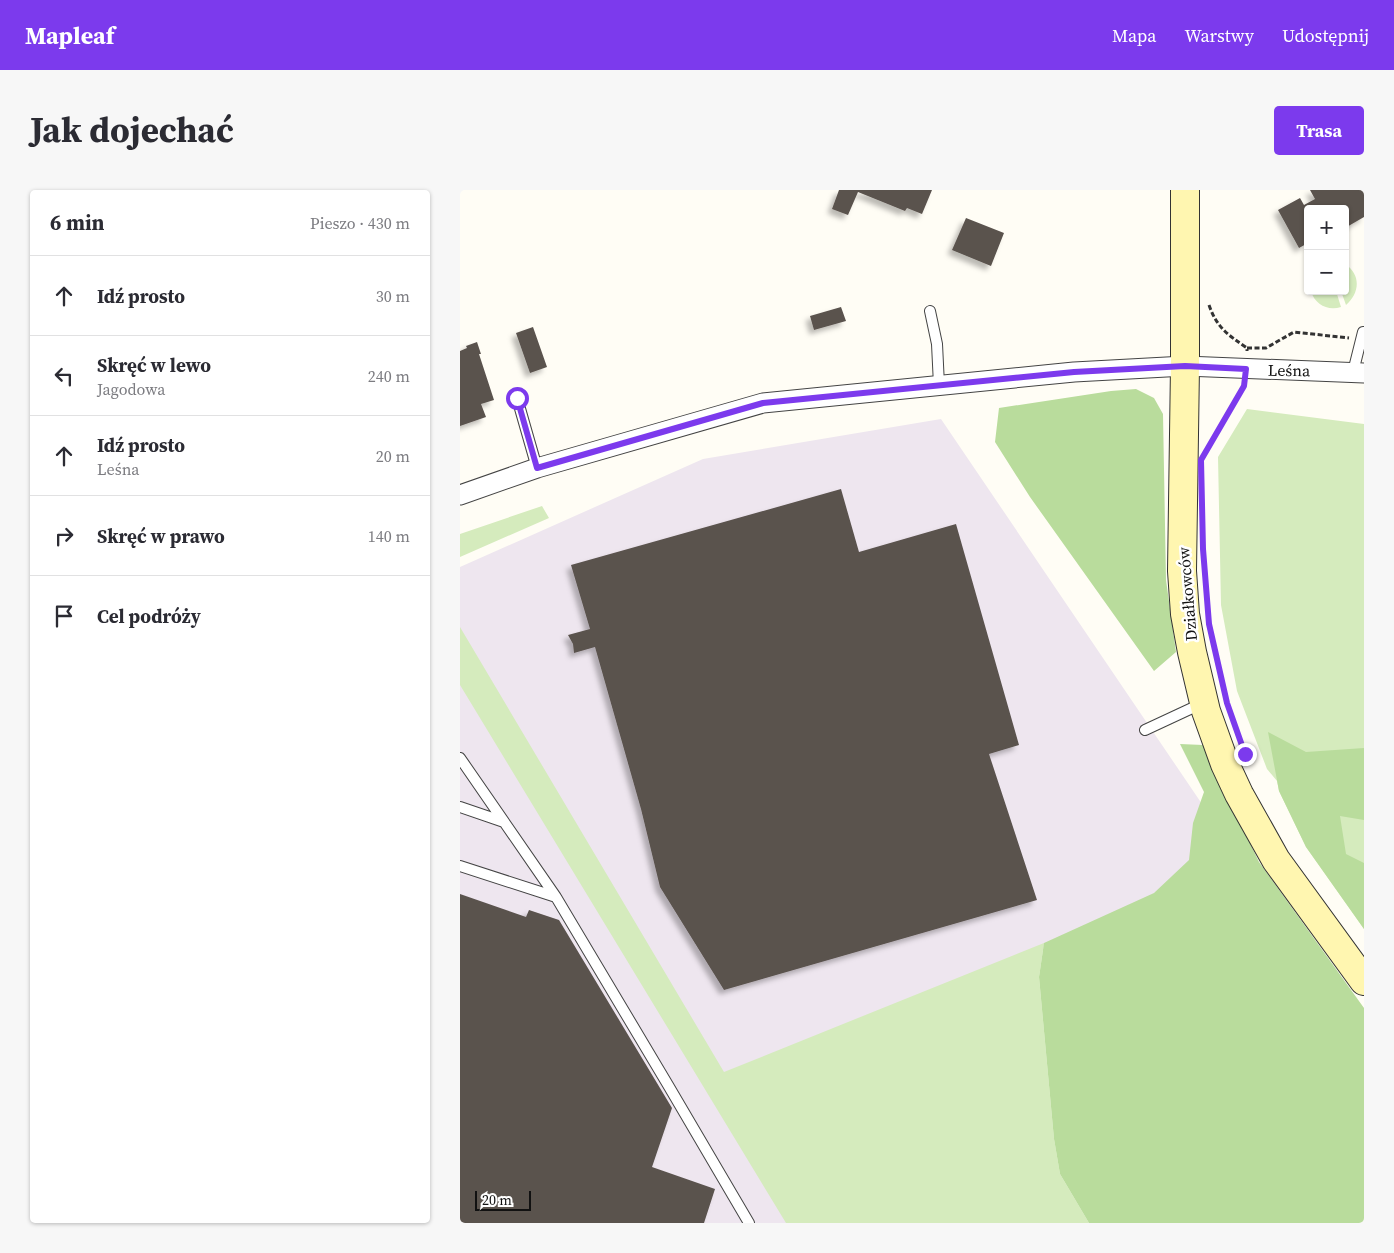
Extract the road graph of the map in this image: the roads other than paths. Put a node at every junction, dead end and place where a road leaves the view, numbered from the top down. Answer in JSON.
{"nodes":[{"id":1,"x":1185,"y":190,"type":"edge"},
{"id":2,"x":930,"y":311,"type":"dead end"},
{"id":3,"x":1362,"y":336,"type":"edge"},
{"id":4,"x":1185,"y":366,"type":"junction"},
{"id":5,"x":1360,"y":374,"type":"edge"},
{"id":6,"x":939,"y":385,"type":"junction"},
{"id":7,"x":517,"y":398,"type":"dead end"},
{"id":8,"x":537,"y":468,"type":"junction"},
{"id":9,"x":460,"y":495,"type":"edge"},
{"id":10,"x":1204,"y":702,"type":"junction"},
{"id":11,"x":1145,"y":730,"type":"dead end"},
{"id":12,"x":460,"y":758,"type":"edge"},
{"id":13,"x":460,"y":807,"type":"edge"},
{"id":14,"x":504,"y":822,"type":"junction"},
{"id":15,"x":460,"y":866,"type":"edge"},
{"id":16,"x":556,"y":897,"type":"junction"},
{"id":17,"x":1364,"y":981,"type":"edge"},
{"id":18,"x":748,"y":1223,"type":"edge"}],
"edges":[{"from":1,"to":4,"type":"street","name":"Działkowców"},
{"from":2,"to":6,"type":"lane"},
{"from":3,"to":5,"type":"lane"},
{"from":4,"to":5,"type":"street","name":"Leśna"},
{"from":4,"to":6,"type":"street","name":"Leśna"},
{"from":4,"to":10,"type":"street","name":"Działkowców"},
{"from":6,"to":8,"type":"street","name":"Leśna"},
{"from":7,"to":8,"type":"lane"},
{"from":8,"to":9,"type":"street","name":"Leśna"},
{"from":10,"to":11,"type":"lane"},
{"from":10,"to":17,"type":"street","name":"Działkowców"},
{"from":12,"to":14,"type":"lane"},
{"from":13,"to":14,"type":"lane"},
{"from":14,"to":16,"type":"lane"},
{"from":15,"to":16,"type":"lane"},
{"from":16,"to":18,"type":"lane"}]}
